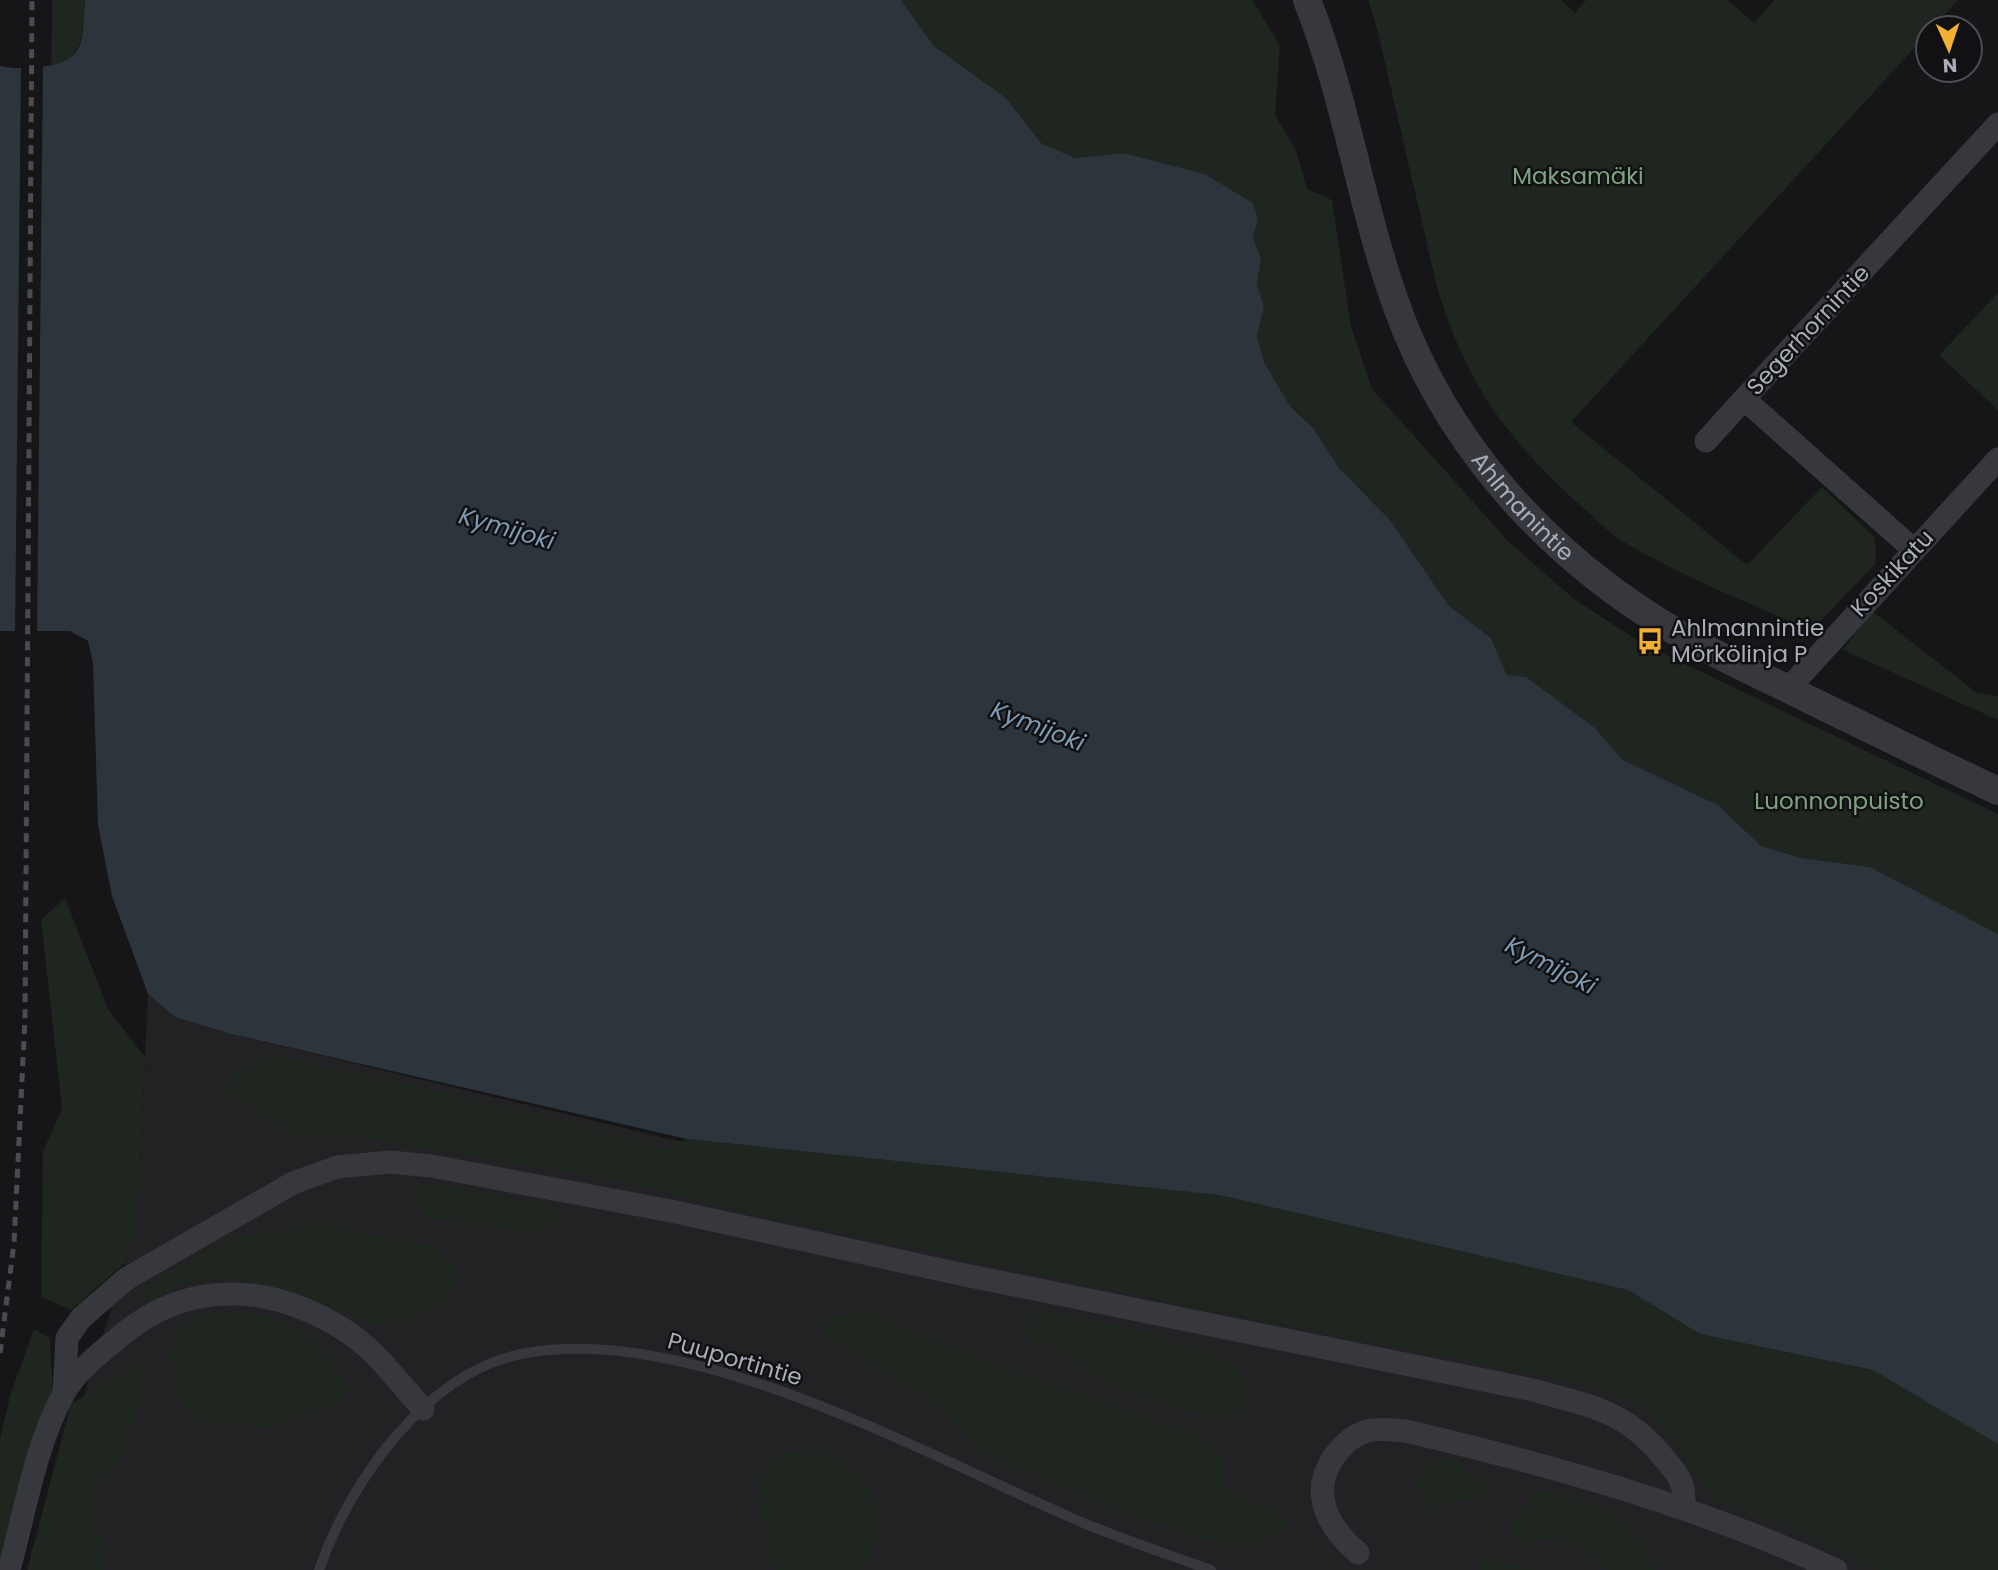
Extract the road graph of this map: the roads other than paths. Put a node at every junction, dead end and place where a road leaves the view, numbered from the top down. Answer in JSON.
{"nodes":[{"id":1,"x":1307,"y":0,"type":"edge"},
{"id":2,"x":1998,"y":124,"type":"edge"},
{"id":3,"x":1744,"y":399,"type":"junction"},
{"id":4,"x":1706,"y":441,"type":"dead end"},
{"id":5,"x":1998,"y":459,"type":"edge"},
{"id":6,"x":1914,"y":550,"type":"junction"},
{"id":7,"x":1788,"y":689,"type":"junction"},
{"id":8,"x":1998,"y":791,"type":"edge"},
{"id":9,"x":64,"y":1393,"type":"junction"},
{"id":10,"x":423,"y":1409,"type":"junction"},
{"id":11,"x":1683,"y":1506,"type":"junction"},
{"id":12,"x":1358,"y":1553,"type":"dead end"},
{"id":13,"x":9,"y":1570,"type":"edge"},
{"id":14,"x":319,"y":1570,"type":"edge"},
{"id":15,"x":1211,"y":1570,"type":"edge"},
{"id":16,"x":1836,"y":1570,"type":"edge"}],
"edges":[{"from":1,"to":7,"type":"street","name":"Ahlmanintie"},
{"from":2,"to":3,"type":"street","name":"Segerhornintie"},
{"from":3,"to":4,"type":"street"},
{"from":3,"to":6,"type":"street","name":"Segerhornintie"},
{"from":5,"to":6,"type":"street","name":"Koskikatu"},
{"from":6,"to":7,"type":"street","name":"Koskikatu"},
{"from":7,"to":8,"type":"street","name":"Ahlmanintie"},
{"from":9,"to":10,"type":"street"},
{"from":9,"to":11,"type":"street"},
{"from":9,"to":13,"type":"street"},
{"from":10,"to":14,"type":"lane","name":"Puuportintie"},
{"from":10,"to":15,"type":"lane","name":"Puuportintie"},
{"from":11,"to":12,"type":"street"},
{"from":11,"to":16,"type":"street"}]}
